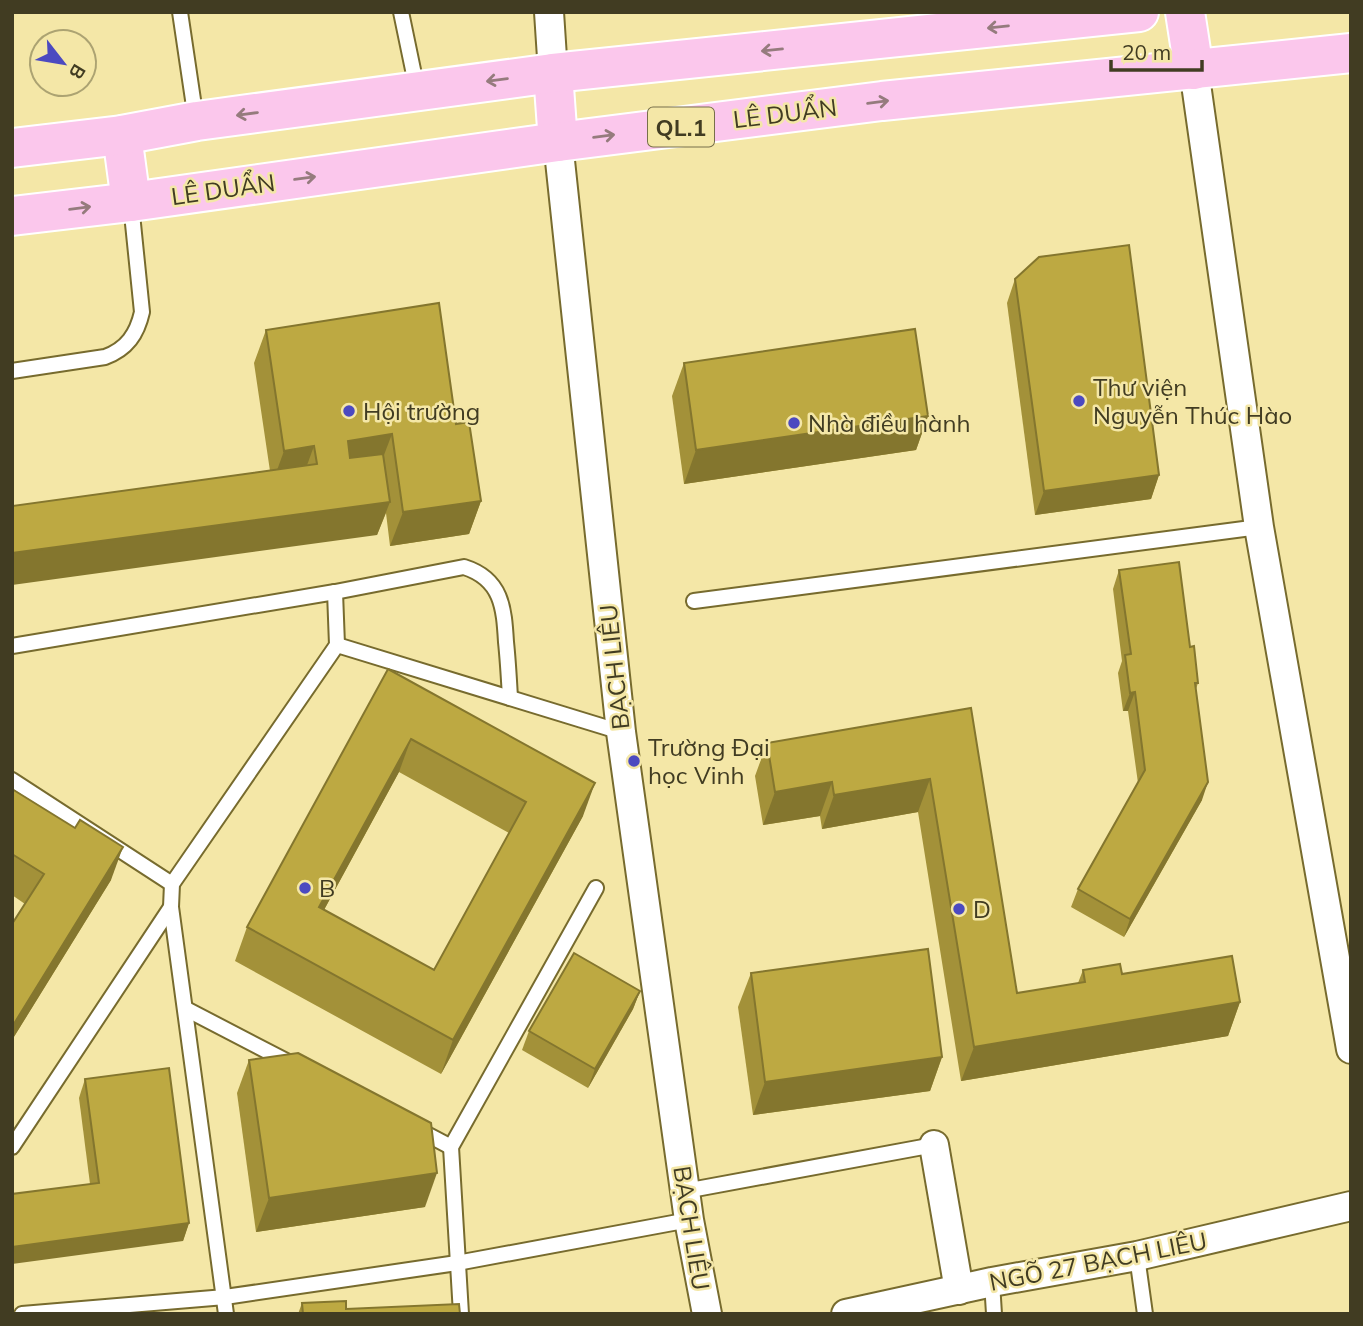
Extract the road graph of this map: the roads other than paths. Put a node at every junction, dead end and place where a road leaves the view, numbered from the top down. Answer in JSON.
{"nodes":[{"id":1,"x":180,"y":12,"type":"edge"},
{"id":2,"x":401,"y":12,"type":"edge"},
{"id":3,"x":549,"y":12,"type":"edge"},
{"id":4,"x":1139,"y":12,"type":"edge"},
{"id":5,"x":1185,"y":12,"type":"edge"},
{"id":6,"x":1351,"y":53,"type":"edge"},
{"id":7,"x":1194,"y":70,"type":"junction"},
{"id":8,"x":553,"y":73,"type":"junction"},
{"id":9,"x":417,"y":90,"type":"junction"},
{"id":10,"x":197,"y":121,"type":"junction"},
{"id":11,"x":122,"y":135,"type":"junction"},
{"id":12,"x":558,"y":142,"type":"junction"},
{"id":13,"x":12,"y":148,"type":"edge"},
{"id":14,"x":131,"y":202,"type":"junction"},
{"id":15,"x":14,"y":205,"type":"edge"},
{"id":16,"x":12,"y":371,"type":"edge"},
{"id":17,"x":1259,"y":527,"type":"junction"},
{"id":18,"x":335,"y":592,"type":"junction"},
{"id":19,"x":694,"y":601,"type":"dead end"},
{"id":20,"x":337,"y":645,"type":"junction"},
{"id":21,"x":12,"y":646,"type":"edge"},
{"id":22,"x":510,"y":698,"type":"junction"},
{"id":23,"x":621,"y":732,"type":"junction"},
{"id":24,"x":12,"y":780,"type":"edge"},
{"id":25,"x":172,"y":884,"type":"junction"},
{"id":26,"x":596,"y":888,"type":"dead end"},
{"id":27,"x":172,"y":907,"type":"junction"},
{"id":28,"x":186,"y":1009,"type":"junction"},
{"id":29,"x":1351,"y":1049,"type":"edge"},
{"id":30,"x":306,"y":1072,"type":"edge"},
{"id":31,"x":403,"y":1122,"type":"edge"},
{"id":32,"x":934,"y":1145,"type":"joint"},
{"id":33,"x":12,"y":1147,"type":"edge"},
{"id":34,"x":451,"y":1147,"type":"junction"},
{"id":35,"x":685,"y":1191,"type":"junction"},
{"id":36,"x":1351,"y":1206,"type":"edge"},
{"id":37,"x":689,"y":1220,"type":"junction"},
{"id":38,"x":1137,"y":1256,"type":"junction"},
{"id":39,"x":457,"y":1263,"type":"junction"},
{"id":40,"x":992,"y":1282,"type":"junction"},
{"id":41,"x":959,"y":1290,"type":"junction"},
{"id":42,"x":225,"y":1297,"type":"junction"},
{"id":43,"x":22,"y":1314,"type":"edge"},
{"id":44,"x":226,"y":1314,"type":"edge"},
{"id":45,"x":461,"y":1314,"type":"edge"},
{"id":46,"x":707,"y":1314,"type":"edge"},
{"id":47,"x":846,"y":1314,"type":"edge"},
{"id":48,"x":994,"y":1314,"type":"edge"},
{"id":49,"x":1145,"y":1314,"type":"edge"}],
"edges":[{"from":1,"to":10,"type":"lane"},
{"from":2,"to":9,"type":"lane"},
{"from":3,"to":8,"type":"street"},
{"from":4,"to":8,"type":"main road","one_way":true},
{"from":5,"to":7,"type":"main road"},
{"from":6,"to":7,"type":"main road","name":"LÊ DUẨN","number":"QL.1"},
{"from":12,"to":7,"type":"main road","name":"LÊ DUẨN","number":"QL.1","one_way":true},
{"from":7,"to":17,"type":"street"},
{"from":8,"to":9,"type":"main road","one_way":true},
{"from":8,"to":12,"type":"main road"},
{"from":9,"to":10,"type":"main road","one_way":true},
{"from":10,"to":11,"type":"main road"},
{"from":11,"to":13,"type":"main road"},
{"from":11,"to":14,"type":"main road"},
{"from":14,"to":12,"type":"main road","name":"LÊ DUẨN","number":"QL.1","one_way":true},
{"from":12,"to":23,"type":"street","name":"BẠCH LIÊU"},
{"from":15,"to":14,"type":"main road","name":"LÊ DUẨN","number":"QL.1","one_way":true},
{"from":14,"to":16,"type":"lane"},
{"from":17,"to":19,"type":"lane"},
{"from":17,"to":29,"type":"street"},
{"from":18,"to":20,"type":"lane"},
{"from":18,"to":21,"type":"lane"},
{"from":18,"to":22,"type":"lane"},
{"from":20,"to":22,"type":"lane"},
{"from":20,"to":25,"type":"lane"},
{"from":22,"to":23,"type":"lane"},
{"from":23,"to":35,"type":"street","name":"BẠCH LIÊU"},
{"from":24,"to":25,"type":"lane"},
{"from":25,"to":27,"type":"lane"},
{"from":26,"to":34,"type":"lane"},
{"from":27,"to":28,"type":"lane"},
{"from":27,"to":33,"type":"lane"},
{"from":28,"to":30,"type":"lane"},
{"from":28,"to":42,"type":"lane"},
{"from":31,"to":34,"type":"lane"},
{"from":32,"to":35,"type":"lane"},
{"from":32,"to":41,"type":"street"},
{"from":34,"to":39,"type":"lane"},
{"from":35,"to":37,"type":"street","name":"BẠCH LIÊU"},
{"from":36,"to":38,"type":"street","name":"NGÕ 27 BẠCH LIÊU"},
{"from":37,"to":39,"type":"lane"},
{"from":37,"to":46,"type":"street","name":"BẠCH LIÊU"},
{"from":38,"to":40,"type":"street","name":"NGÕ 27 BẠCH LIÊU"},
{"from":38,"to":49,"type":"lane"},
{"from":39,"to":42,"type":"lane"},
{"from":39,"to":45,"type":"lane"},
{"from":40,"to":41,"type":"street","name":"NGÕ 27 BẠCH LIÊU"},
{"from":40,"to":48,"type":"lane"},
{"from":41,"to":47,"type":"street","name":"NGÕ 27 BẠCH LIÊU"},
{"from":42,"to":43,"type":"lane"},
{"from":42,"to":44,"type":"lane"}]}
